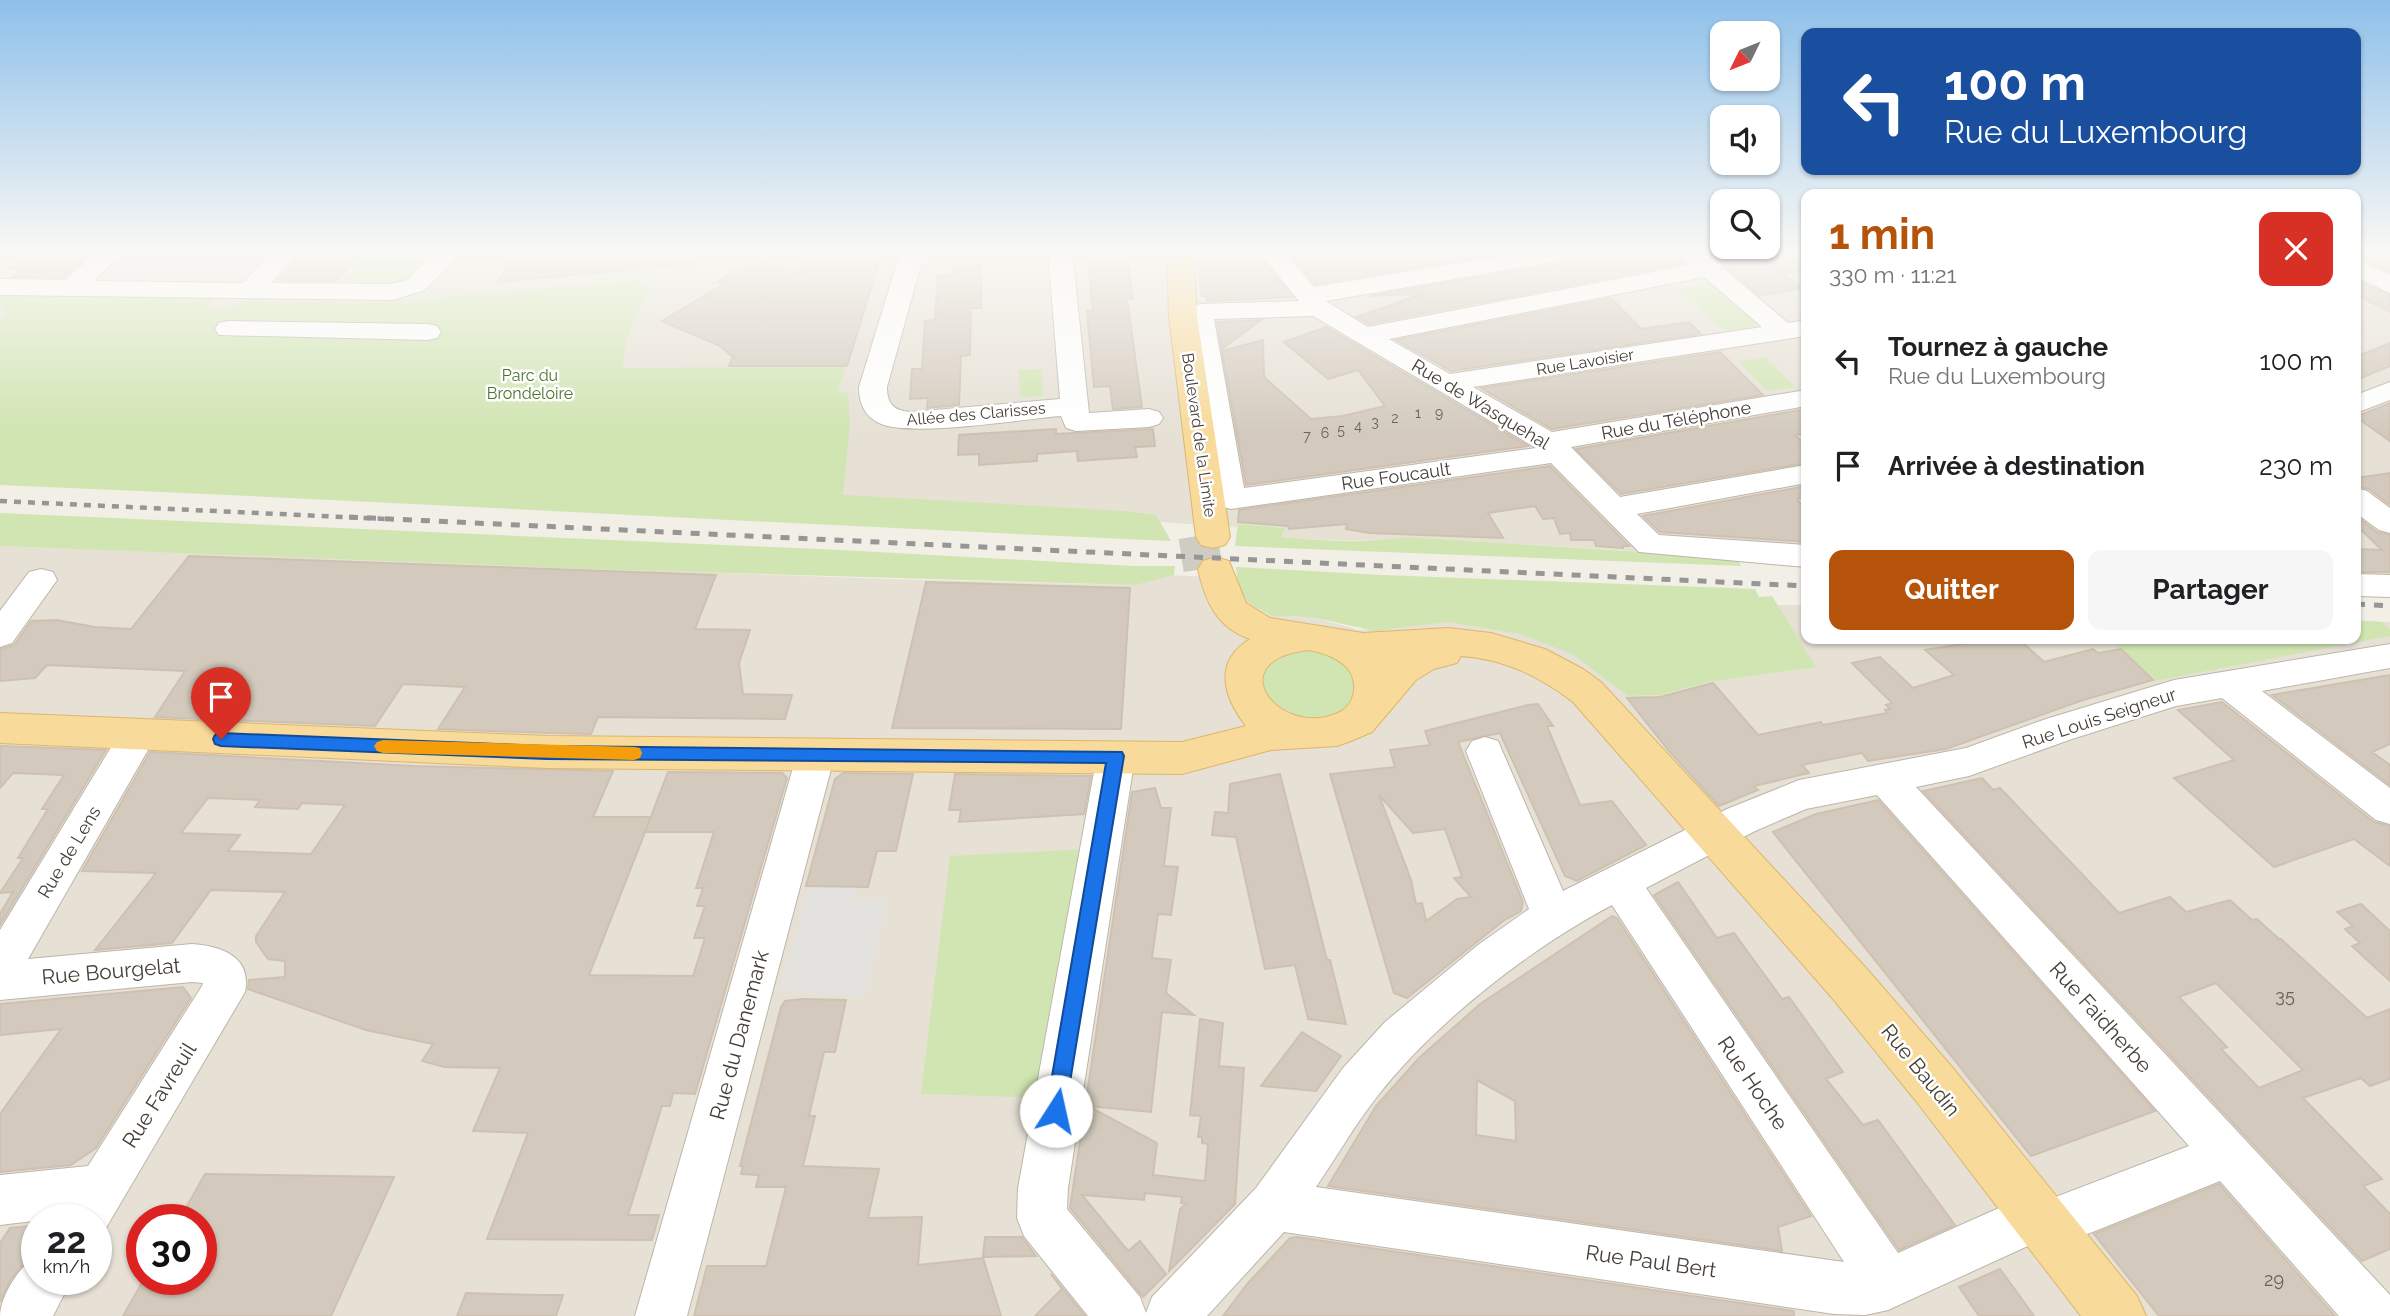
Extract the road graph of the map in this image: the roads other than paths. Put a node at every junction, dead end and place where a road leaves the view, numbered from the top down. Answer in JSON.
{"nodes":[{"id":1,"x":895,"y":311,"type":"edge"},
{"id":2,"x":1066,"y":311,"type":"edge"},
{"id":3,"x":1171,"y":311,"type":"edge"},
{"id":4,"x":1182,"y":311,"type":"edge"},
{"id":5,"x":1207,"y":311,"type":"edge"},
{"id":6,"x":1327,"y":311,"type":"edge"},
{"id":7,"x":1491,"y":311,"type":"edge"},
{"id":8,"x":1768,"y":311,"type":"edge"},
{"id":9,"x":228,"y":329,"type":"dead end"},
{"id":10,"x":1794,"y":330,"type":"edge"},
{"id":11,"x":428,"y":332,"type":"dead end"},
{"id":12,"x":1364,"y":336,"type":"junction"},
{"id":13,"x":1447,"y":383,"type":"junction"},
{"id":14,"x":2390,"y":390,"type":"edge"},
{"id":15,"x":1801,"y":399,"type":"edge"},
{"id":16,"x":2361,"y":403,"type":"edge"},
{"id":17,"x":1076,"y":406,"type":"junction"},
{"id":18,"x":1149,"y":418,"type":"dead end"},
{"id":19,"x":1554,"y":447,"type":"junction"},
{"id":20,"x":1801,"y":475,"type":"edge"},
{"id":21,"x":2361,"y":502,"type":"edge"},
{"id":22,"x":1614,"y":508,"type":"junction"},
{"id":23,"x":2390,"y":523,"type":"edge"},
{"id":24,"x":1208,"y":553,"type":"junction"},
{"id":25,"x":1801,"y":556,"type":"edge"},
{"id":26,"x":41,"y":580,"type":"dead end"},
{"id":27,"x":2361,"y":585,"type":"edge"},
{"id":28,"x":2390,"y":586,"type":"edge"},
{"id":29,"x":0,"y":635,"type":"edge"},
{"id":30,"x":1322,"y":640,"type":"junction"},
{"id":31,"x":2390,"y":656,"type":"edge"},
{"id":32,"x":1242,"y":682,"type":"junction"},
{"id":33,"x":2227,"y":683,"type":"junction"},
{"id":34,"x":1372,"y":703,"type":"junction"},
{"id":35,"x":0,"y":728,"type":"edge"},
{"id":36,"x":1308,"y":733,"type":"junction"},
{"id":37,"x":137,"y":736,"type":"junction"},
{"id":38,"x":1485,"y":751,"type":"dead end"},
{"id":39,"x":816,"y":754,"type":"junction"},
{"id":40,"x":1116,"y":756,"type":"junction"},
{"id":41,"x":1890,"y":777,"type":"junction"},
{"id":42,"x":2390,"y":809,"type":"edge"},
{"id":43,"x":1704,"y":839,"type":"junction"},
{"id":44,"x":1619,"y":882,"type":"junction"},
{"id":45,"x":1553,"y":916,"type":"junction"},
{"id":46,"x":0,"y":968,"type":"edge"},
{"id":47,"x":221,"y":968,"type":"joint"},
{"id":48,"x":0,"y":981,"type":"edge"},
{"id":49,"x":2227,"y":1155,"type":"junction"},
{"id":50,"x":0,"y":1200,"type":"edge"},
{"id":51,"x":92,"y":1204,"type":"edge"},
{"id":52,"x":1274,"y":1206,"type":"junction"},
{"id":53,"x":2031,"y":1226,"type":"junction"},
{"id":54,"x":1888,"y":1284,"type":"junction"},
{"id":55,"x":36,"y":1295,"type":"edge"},
{"id":56,"x":23,"y":1316,"type":"edge"},
{"id":57,"x":661,"y":1316,"type":"edge"},
{"id":58,"x":1121,"y":1316,"type":"edge"},
{"id":59,"x":1171,"y":1316,"type":"edge"},
{"id":60,"x":2086,"y":1316,"type":"edge"},
{"id":61,"x":2117,"y":1316,"type":"edge"},
{"id":62,"x":2374,"y":1316,"type":"edge"}],
"edges":[{"from":1,"to":17,"type":"street","name":"Allée des Clarisses"},
{"from":2,"to":17,"type":"street"},
{"from":3,"to":24,"type":"main road","name":"Boulevard de la Limite"},
{"from":4,"to":24,"type":"main road","name":"Boulevard de la Limite"},
{"from":5,"to":19,"type":"street","name":"Rue Foucault"},
{"from":6,"to":12,"type":"street","name":"Rue de Wasquehal"},
{"from":7,"to":12,"type":"street"},
{"from":8,"to":10,"type":"street"},
{"from":9,"to":11,"type":"street"},
{"from":10,"to":13,"type":"street","name":"Rue Lavoisier"},
{"from":12,"to":13,"type":"street","name":"Rue de Wasquehal"},
{"from":13,"to":19,"type":"street","name":"Rue de Wasquehal"},
{"from":14,"to":16,"type":"street"},
{"from":15,"to":19,"type":"street","name":"Rue du Téléphone"},
{"from":17,"to":18,"type":"street"},
{"from":19,"to":22,"type":"street","name":"Rue de Wasquehal"},
{"from":20,"to":22,"type":"street"},
{"from":21,"to":23,"type":"street"},
{"from":22,"to":25,"type":"street","name":"Rue de Wasquehal"},
{"from":24,"to":30,"type":"main road","name":"Boulevard de la Limite"},
{"from":24,"to":32,"type":"main road","name":"Boulevard de la Limite"},
{"from":26,"to":29,"type":"street"},
{"from":27,"to":28,"type":"street"},
{"from":30,"to":32,"type":"main road"},
{"from":30,"to":34,"type":"main road"},
{"from":30,"to":43,"type":"main road","name":"Boulevard de la Limite"},
{"from":31,"to":33,"type":"street","name":"Rue Louis Seigneur"},
{"from":32,"to":36,"type":"main road"},
{"from":32,"to":40,"type":"main road"},
{"from":33,"to":41,"type":"street","name":"Rue Louis Seigneur"},
{"from":33,"to":42,"type":"street"},
{"from":34,"to":36,"type":"main road"},
{"from":34,"to":43,"type":"main road"},
{"from":35,"to":37,"type":"main road"},
{"from":36,"to":40,"type":"main road"},
{"from":37,"to":39,"type":"main road"},
{"from":37,"to":46,"type":"street","name":"Rue de Lens"},
{"from":38,"to":45,"type":"street"},
{"from":39,"to":40,"type":"main road"},
{"from":39,"to":57,"type":"street","name":"Rue du Danemark"},
{"from":40,"to":58,"type":"street"},
{"from":41,"to":43,"type":"street","name":"Rue Louis Seigneur"},
{"from":41,"to":49,"type":"street","name":"Rue Faidherbe"},
{"from":43,"to":44,"type":"street","name":"Rue Louis Seigneur"},
{"from":43,"to":53,"type":"main road","name":"Rue Baudin"},
{"from":44,"to":45,"type":"street","name":"Rue Louis Seigneur"},
{"from":44,"to":54,"type":"street","name":"Rue Hoche"},
{"from":45,"to":52,"type":"street","name":"Rue Louis Seigneur"},
{"from":47,"to":48,"type":"street","name":"Rue Bourgelat"},
{"from":47,"to":51,"type":"street","name":"Rue Favreuil"},
{"from":49,"to":53,"type":"street","name":"Rue Paul Bert"},
{"from":49,"to":62,"type":"street","name":"Rue Faidherbe"},
{"from":50,"to":51,"type":"street"},
{"from":52,"to":54,"type":"street","name":"Rue Paul Bert"},
{"from":52,"to":59,"type":"street","name":"Rue Louis Seigneur"},
{"from":53,"to":54,"type":"street","name":"Rue Paul Bert"},
{"from":53,"to":60,"type":"main road","name":"Rue Baudin"},
{"from":53,"to":61,"type":"main road","name":"Rue Baudin"},
{"from":55,"to":56,"type":"street"}]}
